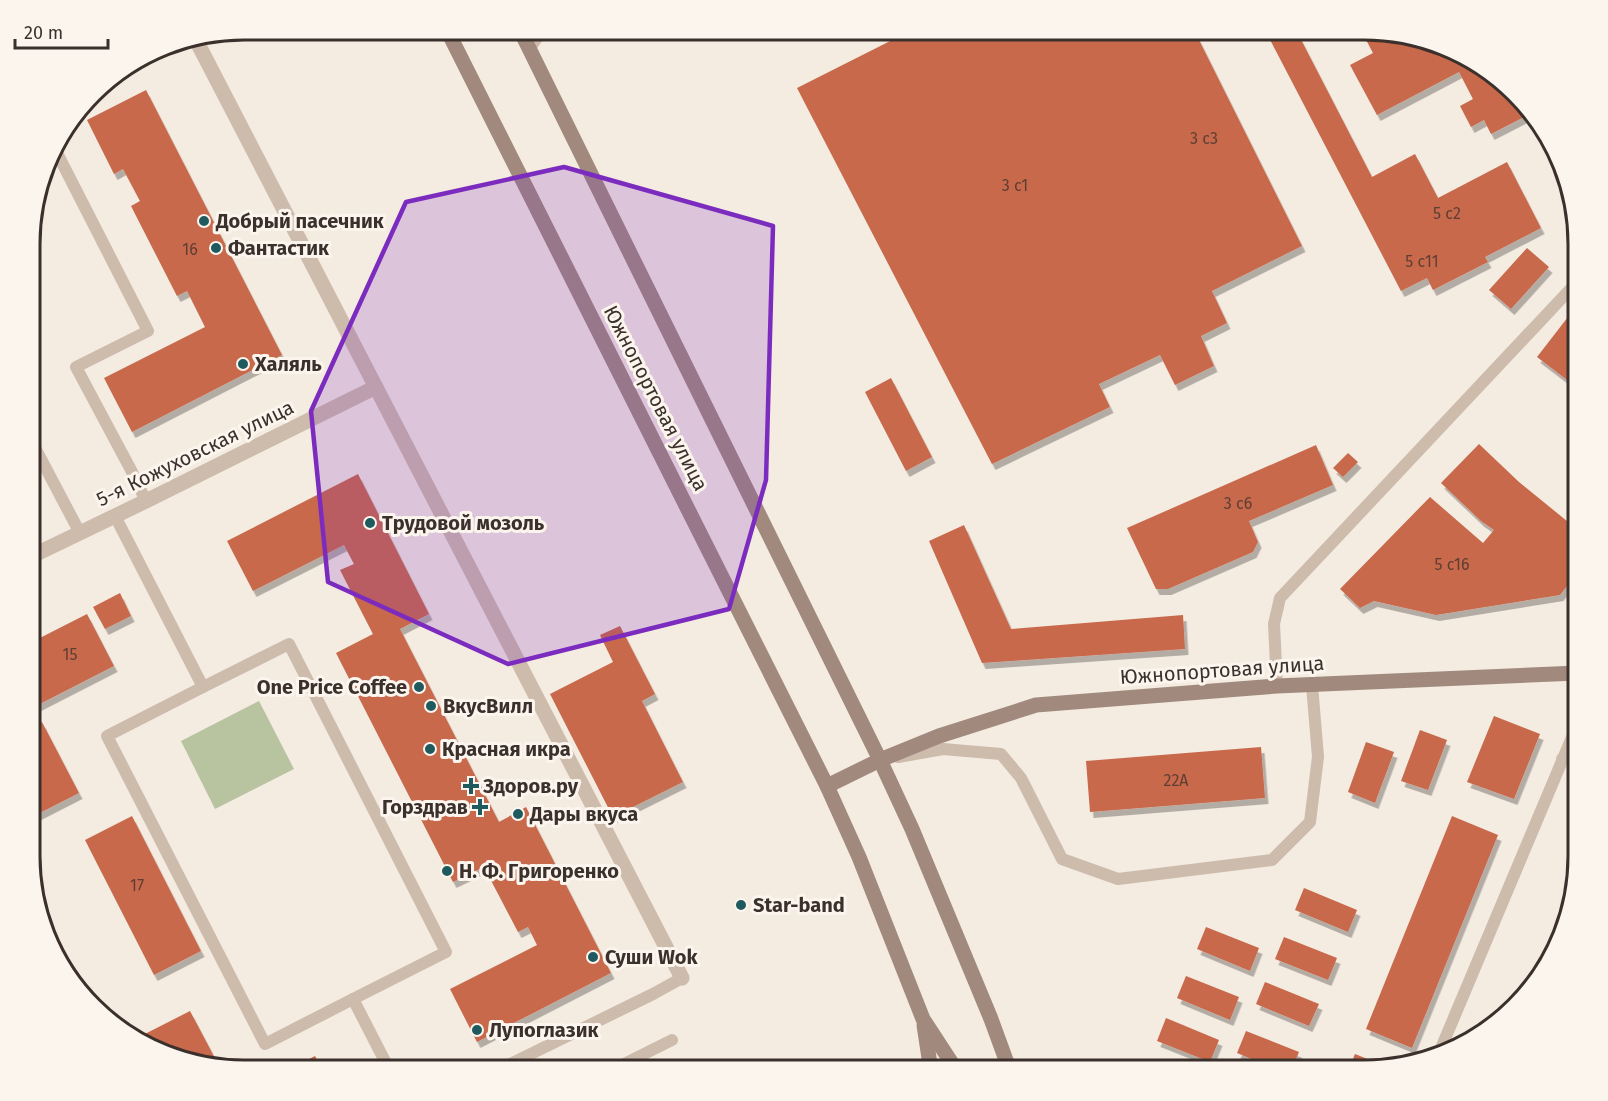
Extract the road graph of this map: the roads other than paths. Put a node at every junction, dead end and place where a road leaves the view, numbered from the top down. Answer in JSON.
{"nodes":[{"id":1,"x":453,"y":41,"type":"edge"},
{"id":2,"x":525,"y":41,"type":"edge"},
{"id":3,"x":535,"y":41,"type":"edge"},
{"id":4,"x":199,"y":45,"type":"edge"},
{"id":5,"x":529,"y":49,"type":"junction"},
{"id":6,"x":60,"y":158,"type":"edge"},
{"id":7,"x":1567,"y":292,"type":"edge"},
{"id":8,"x":376,"y":387,"type":"junction"},
{"id":9,"x":40,"y":458,"type":"edge"},
{"id":10,"x":146,"y":501,"type":"junction"},
{"id":11,"x":115,"y":516,"type":"junction"},
{"id":12,"x":80,"y":533,"type":"junction"},
{"id":13,"x":40,"y":552,"type":"edge"},
{"id":14,"x":1567,"y":673,"type":"edge"},
{"id":15,"x":1312,"y":685,"type":"junction"},
{"id":16,"x":1277,"y":686,"type":"junction"},
{"id":17,"x":203,"y":687,"type":"junction"},
{"id":18,"x":1567,"y":748,"type":"edge"},
{"id":19,"x":1562,"y":759,"type":"junction"},
{"id":20,"x":1567,"y":759,"type":"edge"},
{"id":21,"x":879,"y":760,"type":"junction"},
{"id":22,"x":827,"y":786,"type":"junction"},
{"id":23,"x":682,"y":978,"type":"joint"},
{"id":24,"x":353,"y":999,"type":"junction"},
{"id":25,"x":923,"y":1019,"type":"junction"},
{"id":26,"x":672,"y":1040,"type":"dead end"},
{"id":27,"x":1443,"y":1044,"type":"edge"},
{"id":28,"x":384,"y":1060,"type":"edge"},
{"id":29,"x":518,"y":1060,"type":"edge"},
{"id":30,"x":632,"y":1060,"type":"edge"},
{"id":31,"x":929,"y":1060,"type":"edge"},
{"id":32,"x":950,"y":1060,"type":"edge"},
{"id":33,"x":1006,"y":1060,"type":"edge"}],
"edges":[{"from":1,"to":22,"type":"main road","name":"Южнопортовая улица"},
{"from":2,"to":5,"type":"main road","name":"Южнопортовая улица"},
{"from":3,"to":5,"type":"lane"},
{"from":4,"to":8,"type":"street"},
{"from":5,"to":21,"type":"main road","name":"Южнопортовая улица"},
{"from":6,"to":10,"type":"lane"},
{"from":7,"to":16,"type":"lane"},
{"from":8,"to":10,"type":"street","name":"5-я Кожуховская улица"},
{"from":8,"to":23,"type":"street"},
{"from":9,"to":12,"type":"lane"},
{"from":10,"to":11,"type":"street","name":"5-я Кожуховская улица"},
{"from":11,"to":12,"type":"street","name":"5-я Кожуховская улица"},
{"from":11,"to":17,"type":"lane"},
{"from":12,"to":13,"type":"street","name":"5-я Кожуховская улица"},
{"from":14,"to":15,"type":"main road","name":"Южнопортовая улица"},
{"from":15,"to":16,"type":"main road","name":"Южнопортовая улица"},
{"from":15,"to":21,"type":"lane"},
{"from":16,"to":21,"type":"main road","name":"Южнопортовая улица"},
{"from":17,"to":24,"type":"lane"},
{"from":17,"to":24,"type":"lane"},
{"from":18,"to":19,"type":"lane"},
{"from":19,"to":20,"type":"lane"},
{"from":19,"to":27,"type":"lane"},
{"from":21,"to":22,"type":"main road","name":"Южнопортовая улица"},
{"from":21,"to":33,"type":"main road","name":"Южнопортовая улица"},
{"from":22,"to":25,"type":"main road","name":"Южнопортовая улица"},
{"from":23,"to":29,"type":"lane"},
{"from":24,"to":28,"type":"lane"},
{"from":25,"to":31,"type":"main road"},
{"from":25,"to":32,"type":"main road","name":"Южнопортовая улица"},
{"from":26,"to":30,"type":"lane"}]}
